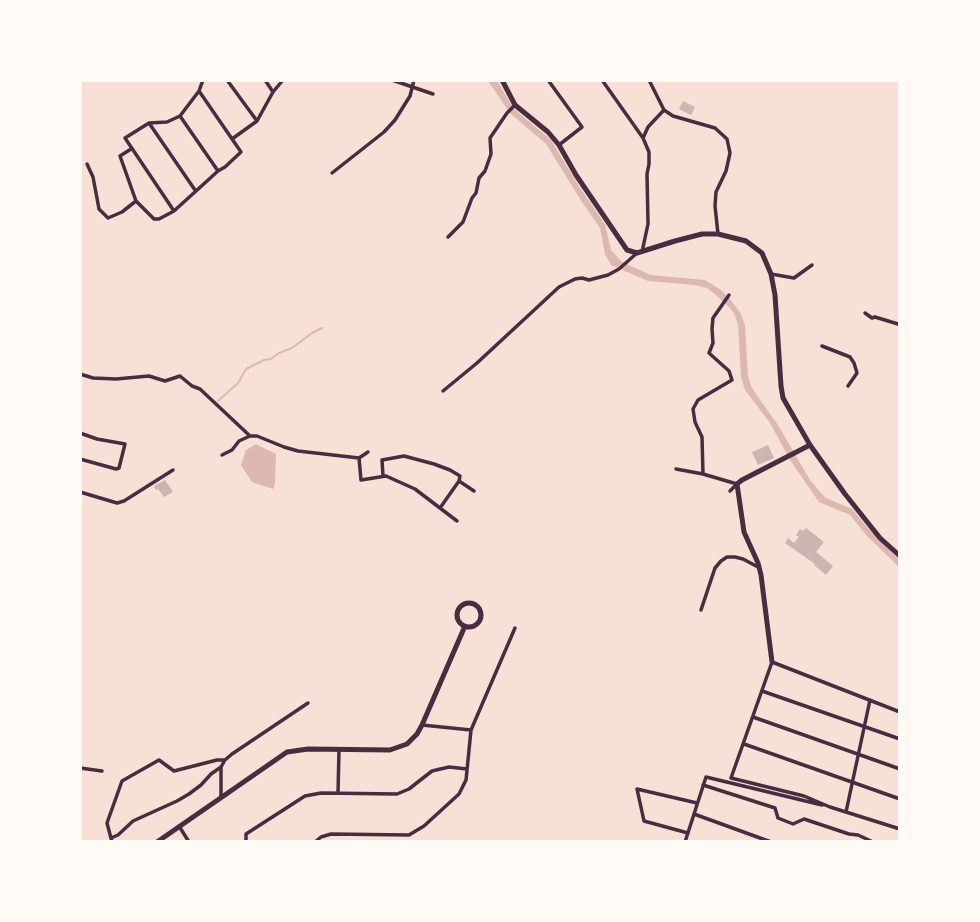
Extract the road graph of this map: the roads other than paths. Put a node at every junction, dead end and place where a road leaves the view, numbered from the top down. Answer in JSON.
{"nodes":[{"id":1,"x":202,"y":80,"type":"edge"},
{"id":2,"x":227,"y":80,"type":"edge"},
{"id":3,"x":265,"y":80,"type":"edge"},
{"id":4,"x":283,"y":80,"type":"edge"},
{"id":5,"x":392,"y":80,"type":"edge"},
{"id":6,"x":414,"y":80,"type":"edge"},
{"id":7,"x":502,"y":80,"type":"edge"},
{"id":8,"x":548,"y":80,"type":"edge"},
{"id":9,"x":602,"y":80,"type":"edge"},
{"id":10,"x":649,"y":80,"type":"edge"},
{"id":11,"x":412,"y":86,"type":"junction"},
{"id":12,"x":199,"y":91,"type":"junction"},
{"id":13,"x":273,"y":92,"type":"junction"},
{"id":14,"x":433,"y":94,"type":"dead end"},
{"id":15,"x":515,"y":105,"type":"junction"},
{"id":16,"x":664,"y":110,"type":"junction"},
{"id":17,"x":180,"y":116,"type":"junction"},
{"id":18,"x":257,"y":121,"type":"junction"},
{"id":19,"x":149,"y":123,"type":"junction"},
{"id":20,"x":643,"y":138,"type":"junction"},
{"id":21,"x":232,"y":139,"type":"junction"},
{"id":22,"x":559,"y":145,"type":"junction"},
{"id":23,"x":131,"y":149,"type":"junction"},
{"id":24,"x":87,"y":164,"type":"dead end"},
{"id":25,"x":218,"y":171,"type":"junction"},
{"id":26,"x":332,"y":173,"type":"dead end"},
{"id":27,"x":195,"y":191,"type":"junction"},
{"id":28,"x":136,"y":201,"type":"junction"},
{"id":29,"x":174,"y":211,"type":"junction"},
{"id":30,"x":718,"y":234,"type":"junction"},
{"id":31,"x":448,"y":237,"type":"dead end"},
{"id":32,"x":639,"y":253,"type":"junction"},
{"id":33,"x":812,"y":265,"type":"dead end"},
{"id":34,"x":771,"y":274,"type":"junction"},
{"id":35,"x":729,"y":295,"type":"dead end"},
{"id":36,"x":864,"y":313,"type":"dead end"},
{"id":37,"x":900,"y":326,"type":"edge"},
{"id":38,"x":822,"y":346,"type":"dead end"},
{"id":39,"x":80,"y":374,"type":"edge"},
{"id":40,"x":848,"y":386,"type":"dead end"},
{"id":41,"x":443,"y":391,"type":"dead end"},
{"id":42,"x":80,"y":433,"type":"edge"},
{"id":43,"x":250,"y":436,"type":"junction"},
{"id":44,"x":810,"y":445,"type":"junction"},
{"id":45,"x":368,"y":452,"type":"dead end"},
{"id":46,"x":222,"y":455,"type":"dead end"},
{"id":47,"x":359,"y":458,"type":"junction"},
{"id":48,"x":80,"y":459,"type":"edge"},
{"id":49,"x":676,"y":469,"type":"dead end"},
{"id":50,"x":173,"y":470,"type":"dead end"},
{"id":51,"x":703,"y":474,"type":"junction"},
{"id":52,"x":383,"y":476,"type":"junction"},
{"id":53,"x":459,"y":481,"type":"junction"},
{"id":54,"x":737,"y":484,"type":"junction"},
{"id":55,"x":474,"y":491,"type":"dead end"},
{"id":56,"x":730,"y":491,"type":"dead end"},
{"id":57,"x":80,"y":492,"type":"edge"},
{"id":58,"x":440,"y":508,"type":"junction"},
{"id":59,"x":457,"y":521,"type":"dead end"},
{"id":60,"x":900,"y":556,"type":"edge"},
{"id":61,"x":759,"y":569,"type":"junction"},
{"id":62,"x":701,"y":610,"type":"dead end"},
{"id":63,"x":465,"y":626,"type":"junction"},
{"id":64,"x":515,"y":628,"type":"dead end"},
{"id":65,"x":772,"y":662,"type":"junction"},
{"id":66,"x":762,"y":691,"type":"junction"},
{"id":67,"x":870,"y":700,"type":"junction"},
{"id":68,"x":308,"y":703,"type":"dead end"},
{"id":69,"x":900,"y":712,"type":"edge"},
{"id":70,"x":752,"y":717,"type":"junction"},
{"id":71,"x":422,"y":725,"type":"junction"},
{"id":72,"x":864,"y":726,"type":"junction"},
{"id":73,"x":471,"y":730,"type":"junction"},
{"id":74,"x":900,"y":739,"type":"edge"},
{"id":75,"x":744,"y":744,"type":"junction"},
{"id":76,"x":339,"y":749,"type":"junction"},
{"id":77,"x":858,"y":755,"type":"junction"},
{"id":78,"x":225,"y":760,"type":"junction"},
{"id":79,"x":221,"y":767,"type":"junction"},
{"id":80,"x":80,"y":768,"type":"edge"},
{"id":81,"x":467,"y":769,"type":"junction"},
{"id":82,"x":900,"y":769,"type":"edge"},
{"id":83,"x":102,"y":771,"type":"dead end"},
{"id":84,"x":852,"y":783,"type":"junction"},
{"id":85,"x":703,"y":785,"type":"junction"},
{"id":86,"x":338,"y":793,"type":"junction"},
{"id":87,"x":221,"y":797,"type":"junction"},
{"id":88,"x":900,"y":799,"type":"edge"},
{"id":89,"x":698,"y":803,"type":"junction"},
{"id":90,"x":830,"y":807,"type":"junction"},
{"id":91,"x":846,"y":812,"type":"junction"},
{"id":92,"x":694,"y":814,"type":"junction"},
{"id":93,"x":179,"y":826,"type":"junction"},
{"id":94,"x":900,"y":829,"type":"edge"},
{"id":95,"x":688,"y":833,"type":"junction"},
{"id":96,"x":352,"y":834,"type":"junction"},
{"id":97,"x":849,"y":834,"type":"junction"},
{"id":98,"x":112,"y":840,"type":"edge"},
{"id":99,"x":157,"y":842,"type":"edge"},
{"id":100,"x":189,"y":842,"type":"edge"},
{"id":101,"x":246,"y":842,"type":"edge"},
{"id":102,"x":314,"y":842,"type":"edge"},
{"id":103,"x":352,"y":842,"type":"edge"},
{"id":104,"x":685,"y":842,"type":"edge"},
{"id":105,"x":771,"y":842,"type":"edge"},
{"id":106,"x":844,"y":842,"type":"edge"},
{"id":107,"x":873,"y":842,"type":"edge"}],
"edges":[{"from":1,"to":12,"type":"street"},
{"from":2,"to":18,"type":"street"},
{"from":3,"to":13,"type":"street"},
{"from":4,"to":13,"type":"street"},
{"from":5,"to":11,"type":"street"},
{"from":6,"to":11,"type":"street"},
{"from":7,"to":15,"type":"street"},
{"from":8,"to":22,"type":"street"},
{"from":9,"to":20,"type":"street"},
{"from":10,"to":16,"type":"street"},
{"from":11,"to":14,"type":"street"},
{"from":11,"to":26,"type":"street"},
{"from":12,"to":17,"type":"street"},
{"from":12,"to":21,"type":"street"},
{"from":13,"to":18,"type":"street"},
{"from":15,"to":22,"type":"street"},
{"from":15,"to":31,"type":"street"},
{"from":16,"to":20,"type":"street"},
{"from":16,"to":30,"type":"street"},
{"from":17,"to":19,"type":"street"},
{"from":17,"to":25,"type":"street"},
{"from":18,"to":21,"type":"street"},
{"from":19,"to":23,"type":"street"},
{"from":19,"to":27,"type":"street"},
{"from":20,"to":32,"type":"street"},
{"from":21,"to":25,"type":"street"},
{"from":22,"to":32,"type":"street"},
{"from":23,"to":28,"type":"street"},
{"from":23,"to":29,"type":"street"},
{"from":24,"to":28,"type":"street"},
{"from":25,"to":27,"type":"street"},
{"from":27,"to":29,"type":"street"},
{"from":28,"to":29,"type":"street"},
{"from":30,"to":32,"type":"street"},
{"from":30,"to":34,"type":"street"},
{"from":32,"to":41,"type":"street"},
{"from":33,"to":34,"type":"street"},
{"from":34,"to":44,"type":"street"},
{"from":35,"to":51,"type":"street"},
{"from":36,"to":37,"type":"street"},
{"from":38,"to":40,"type":"street"},
{"from":39,"to":43,"type":"street"},
{"from":42,"to":48,"type":"street"},
{"from":43,"to":46,"type":"street"},
{"from":43,"to":47,"type":"street"},
{"from":44,"to":54,"type":"street"},
{"from":44,"to":60,"type":"street"},
{"from":45,"to":47,"type":"street"},
{"from":47,"to":52,"type":"street"},
{"from":49,"to":51,"type":"street"},
{"from":50,"to":57,"type":"street"},
{"from":51,"to":54,"type":"street"},
{"from":52,"to":53,"type":"street"},
{"from":52,"to":58,"type":"street"},
{"from":53,"to":55,"type":"street"},
{"from":53,"to":58,"type":"street"},
{"from":54,"to":56,"type":"street"},
{"from":54,"to":61,"type":"street"},
{"from":58,"to":59,"type":"street"},
{"from":61,"to":62,"type":"street"},
{"from":61,"to":65,"type":"street"},
{"from":63,"to":63,"type":"street"},
{"from":63,"to":71,"type":"street"},
{"from":64,"to":73,"type":"street"},
{"from":65,"to":66,"type":"street"},
{"from":65,"to":67,"type":"street"},
{"from":66,"to":70,"type":"street"},
{"from":66,"to":72,"type":"street"},
{"from":67,"to":69,"type":"street"},
{"from":67,"to":72,"type":"street"},
{"from":68,"to":78,"type":"street"},
{"from":70,"to":75,"type":"street"},
{"from":70,"to":77,"type":"street"},
{"from":71,"to":73,"type":"street"},
{"from":71,"to":76,"type":"street"},
{"from":72,"to":74,"type":"street"},
{"from":72,"to":77,"type":"street"},
{"from":73,"to":81,"type":"street"},
{"from":75,"to":84,"type":"street"},
{"from":75,"to":90,"type":"street"},
{"from":76,"to":86,"type":"street"},
{"from":76,"to":87,"type":"street"},
{"from":77,"to":82,"type":"street"},
{"from":77,"to":84,"type":"street"},
{"from":78,"to":79,"type":"street"},
{"from":78,"to":98,"type":"street"},
{"from":79,"to":87,"type":"street"},
{"from":79,"to":98,"type":"street"},
{"from":80,"to":83,"type":"street"},
{"from":81,"to":86,"type":"street"},
{"from":81,"to":96,"type":"street"},
{"from":84,"to":88,"type":"street"},
{"from":84,"to":91,"type":"street"},
{"from":85,"to":89,"type":"street"},
{"from":85,"to":90,"type":"street"},
{"from":85,"to":97,"type":"street"},
{"from":86,"to":101,"type":"street"},
{"from":87,"to":93,"type":"street"},
{"from":89,"to":92,"type":"street"},
{"from":89,"to":95,"type":"street"},
{"from":90,"to":91,"type":"street"},
{"from":91,"to":94,"type":"street"},
{"from":92,"to":95,"type":"street"},
{"from":92,"to":105,"type":"street"},
{"from":93,"to":99,"type":"street"},
{"from":93,"to":100,"type":"street"},
{"from":95,"to":104,"type":"street"},
{"from":96,"to":102,"type":"street"},
{"from":96,"to":103,"type":"street"},
{"from":97,"to":106,"type":"street"},
{"from":97,"to":107,"type":"street"}]}
